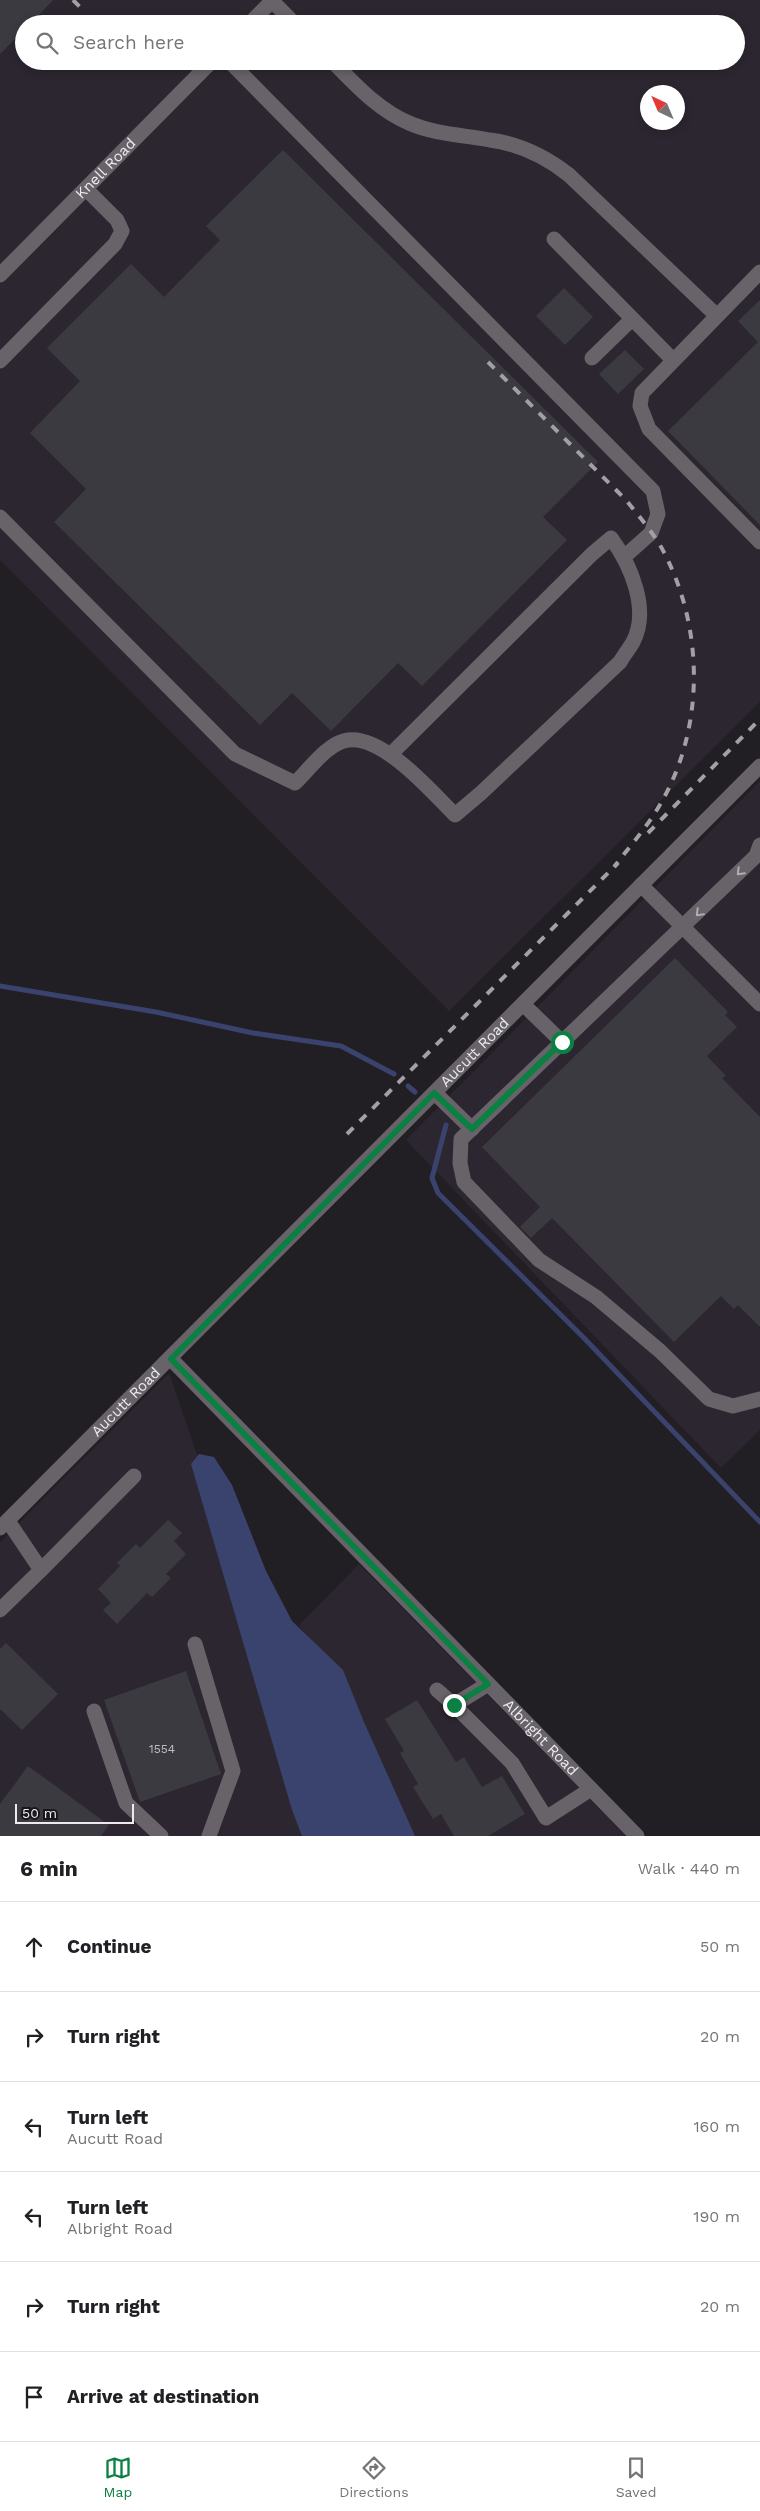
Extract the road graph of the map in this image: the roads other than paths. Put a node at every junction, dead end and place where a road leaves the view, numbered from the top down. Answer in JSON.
{"nodes":[{"id":1,"x":272,"y":0,"type":"edge"},
{"id":2,"x":258,"y":15,"type":"edge"},
{"id":3,"x":286,"y":15,"type":"edge"},
{"id":4,"x":203,"y":70,"type":"edge"},
{"id":5,"x":238,"y":70,"type":"edge"},
{"id":6,"x":341,"y":70,"type":"edge"},
{"id":7,"x":86,"y":189,"type":"junction"},
{"id":8,"x":554,"y":239,"type":"dead end"},
{"id":9,"x":760,"y":272,"type":"edge"},
{"id":10,"x":0,"y":275,"type":"edge"},
{"id":11,"x":716,"y":315,"type":"junction"},
{"id":12,"x":632,"y":318,"type":"junction"},
{"id":13,"x":592,"y":358,"type":"dead end"},
{"id":14,"x":673,"y":360,"type":"junction"},
{"id":15,"x":0,"y":361,"type":"edge"},
{"id":16,"x":0,"y":517,"type":"edge"},
{"id":17,"x":760,"y":542,"type":"edge"},
{"id":18,"x":624,"y":558,"type":"junction"},
{"id":19,"x":391,"y":754,"type":"junction"},
{"id":20,"x":760,"y":766,"type":"edge"},
{"id":21,"x":760,"y":845,"type":"edge"},
{"id":22,"x":641,"y":885,"type":"junction"},
{"id":23,"x":684,"y":928,"type":"junction"},
{"id":24,"x":523,"y":1004,"type":"junction"},
{"id":25,"x":760,"y":1004,"type":"edge"},
{"id":26,"x":562,"y":1042,"type":"junction"},
{"id":27,"x":434,"y":1093,"type":"junction"},
{"id":28,"x":472,"y":1129,"type":"junction"},
{"id":29,"x":171,"y":1359,"type":"junction"},
{"id":30,"x":760,"y":1399,"type":"edge"},
{"id":31,"x":134,"y":1476,"type":"dead end"},
{"id":32,"x":4,"y":1524,"type":"edge"},
{"id":33,"x":41,"y":1570,"type":"junction"},
{"id":34,"x":0,"y":1610,"type":"edge"},
{"id":35,"x":195,"y":1644,"type":"dead end"},
{"id":36,"x":488,"y":1684,"type":"junction"},
{"id":37,"x":437,"y":1690,"type":"dead end"},
{"id":38,"x":454,"y":1705,"type":"junction"},
{"id":39,"x":94,"y":1711,"type":"dead end"},
{"id":40,"x":590,"y":1789,"type":"junction"},
{"id":41,"x":627,"y":1833,"type":"edge"},
{"id":42,"x":160,"y":1836,"type":"edge"},
{"id":43,"x":208,"y":1836,"type":"edge"}],
"edges":[{"from":1,"to":2,"type":"street"},
{"from":1,"to":3,"type":"street"},
{"from":4,"to":7,"type":"street","name":"Knell Road"},
{"from":5,"to":18,"type":"street"},
{"from":6,"to":11,"type":"street"},
{"from":7,"to":10,"type":"street","name":"Knell Road"},
{"from":7,"to":15,"type":"street"},
{"from":8,"to":12,"type":"street"},
{"from":9,"to":11,"type":"street"},
{"from":11,"to":14,"type":"street"},
{"from":12,"to":13,"type":"street"},
{"from":12,"to":14,"type":"street"},
{"from":14,"to":17,"type":"street"},
{"from":16,"to":19,"type":"street"},
{"from":18,"to":19,"type":"street"},
{"from":18,"to":19,"type":"street"},
{"from":20,"to":22,"type":"street","name":"Aucutt Road"},
{"from":21,"to":23,"type":"street","one_way":true},
{"from":22,"to":23,"type":"street"},
{"from":22,"to":24,"type":"street","name":"Aucutt Road"},
{"from":23,"to":25,"type":"street"},
{"from":23,"to":26,"type":"street"},
{"from":24,"to":26,"type":"street"},
{"from":24,"to":27,"type":"street","name":"Aucutt Road"},
{"from":26,"to":28,"type":"street"},
{"from":27,"to":28,"type":"street"},
{"from":27,"to":29,"type":"street","name":"Aucutt Road"},
{"from":28,"to":30,"type":"street"},
{"from":29,"to":32,"type":"street","name":"Aucutt Road"},
{"from":29,"to":36,"type":"street","name":"Albright Road"},
{"from":31,"to":33,"type":"street"},
{"from":32,"to":33,"type":"street"},
{"from":33,"to":34,"type":"street"},
{"from":35,"to":43,"type":"street"},
{"from":36,"to":38,"type":"street"},
{"from":36,"to":40,"type":"street","name":"Albright Road"},
{"from":37,"to":38,"type":"street"},
{"from":38,"to":40,"type":"street"},
{"from":39,"to":42,"type":"street"},
{"from":40,"to":41,"type":"street","name":"Albright Road"}]}
